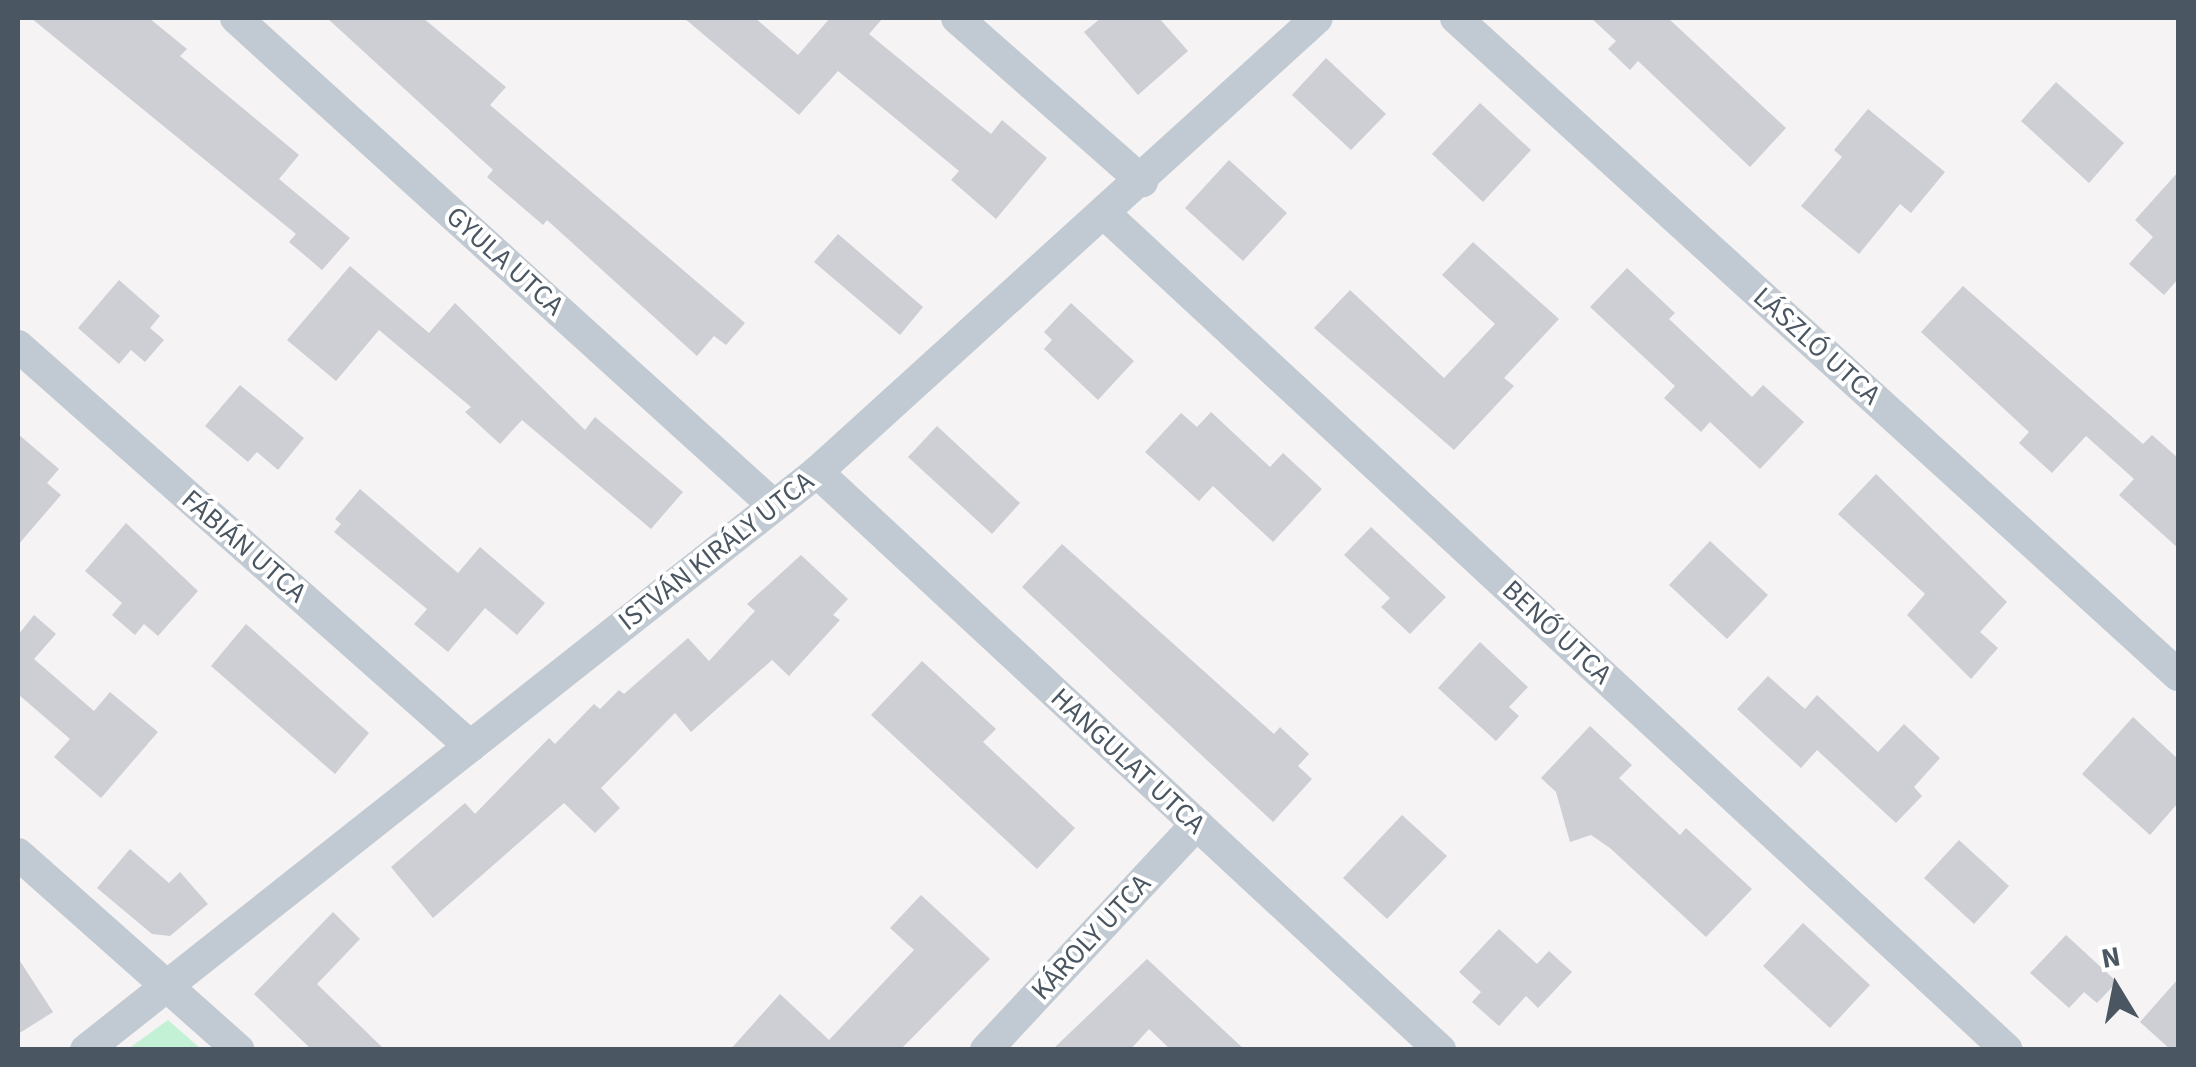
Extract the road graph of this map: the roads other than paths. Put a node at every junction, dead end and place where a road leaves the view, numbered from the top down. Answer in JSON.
{"nodes":[{"id":1,"x":236,"y":18,"type":"edge"},
{"id":2,"x":957,"y":18,"type":"edge"},
{"id":3,"x":1317,"y":18,"type":"edge"},
{"id":4,"x":1456,"y":18,"type":"edge"},
{"id":5,"x":1142,"y":181,"type":"junction"},
{"id":6,"x":1106,"y":215,"type":"junction"},
{"id":7,"x":18,"y":346,"type":"edge"},
{"id":8,"x":817,"y":472,"type":"junction"},
{"id":9,"x":773,"y":504,"type":"junction"},
{"id":10,"x":2178,"y":675,"type":"edge"},
{"id":11,"x":470,"y":746,"type":"junction"},
{"id":12,"x":1197,"y":824,"type":"junction"},
{"id":13,"x":18,"y":854,"type":"edge"},
{"id":14,"x":166,"y":985,"type":"junction"},
{"id":15,"x":86,"y":1050,"type":"edge"},
{"id":16,"x":239,"y":1050,"type":"edge"},
{"id":17,"x":986,"y":1050,"type":"edge"},
{"id":18,"x":1440,"y":1050,"type":"edge"},
{"id":19,"x":2007,"y":1050,"type":"edge"}],
"edges":[{"from":1,"to":9,"type":"street","name":"GYULA UTCA"},
{"from":2,"to":5,"type":"street"},
{"from":3,"to":5,"type":"street","name":"ISTVÁN KIRÁLY UTCA"},
{"from":4,"to":10,"type":"street","name":"LÁSZLÓ UTCA"},
{"from":5,"to":6,"type":"street","name":"ISTVÁN KIRÁLY UTCA"},
{"from":6,"to":8,"type":"street","name":"ISTVÁN KIRÁLY UTCA"},
{"from":6,"to":19,"type":"street","name":"BENŐ UTCA"},
{"from":7,"to":11,"type":"street","name":"FÁBIÁN UTCA"},
{"from":8,"to":9,"type":"street","name":"ISTVÁN KIRÁLY UTCA"},
{"from":8,"to":12,"type":"street","name":"HANGULAT UTCA"},
{"from":9,"to":11,"type":"street","name":"ISTVÁN KIRÁLY UTCA"},
{"from":11,"to":14,"type":"street","name":"ISTVÁN KIRÁLY UTCA"},
{"from":12,"to":17,"type":"street","name":"KÁROLY UTCA"},
{"from":12,"to":18,"type":"street","name":"HANGULAT UTCA"},
{"from":13,"to":14,"type":"street"},
{"from":14,"to":15,"type":"street","name":"ISTVÁN KIRÁLY UTCA"},
{"from":14,"to":16,"type":"street"}]}
